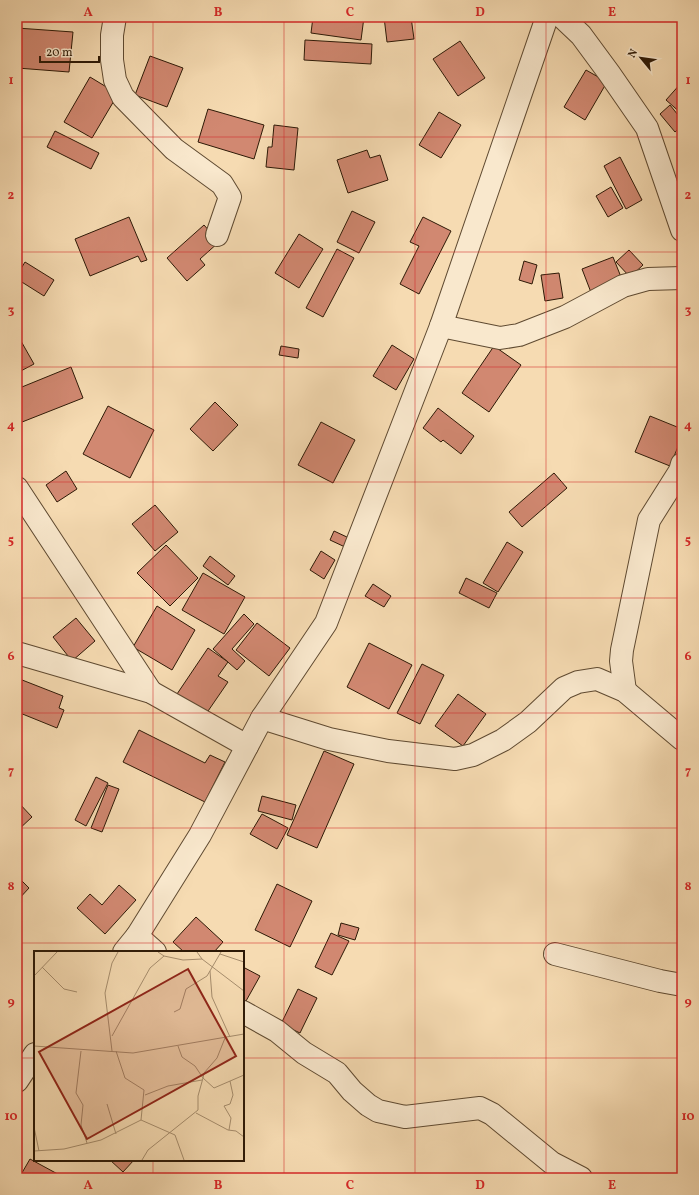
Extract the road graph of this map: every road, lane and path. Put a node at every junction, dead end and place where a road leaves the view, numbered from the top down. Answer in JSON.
{"nodes":[{"id":1,"x":115,"y":17,"type":"edge"},
{"id":2,"x":547,"y":17,"type":"edge"},
{"id":3,"x":562,"y":17,"type":"edge"},
{"id":4,"x":682,"y":230,"type":"edge"},
{"id":5,"x":217,"y":235,"type":"dead end"},
{"id":6,"x":682,"y":278,"type":"edge"},
{"id":7,"x":441,"y":326,"type":"junction"},
{"id":8,"x":682,"y":464,"type":"edge"},
{"id":9,"x":17,"y":488,"type":"edge"},
{"id":10,"x":17,"y":653,"type":"edge"},
{"id":11,"x":624,"y":681,"type":"junction"},
{"id":12,"x":151,"y":692,"type":"junction"},
{"id":13,"x":262,"y":718,"type":"junction"},
{"id":14,"x":682,"y":739,"type":"edge"},
{"id":15,"x":247,"y":746,"type":"junction"},
{"id":16,"x":131,"y":944,"type":"edge"},
{"id":17,"x":152,"y":951,"type":"edge"},
{"id":18,"x":555,"y":954,"type":"dead end"},
{"id":19,"x":682,"y":985,"type":"edge"},
{"id":20,"x":244,"y":1013,"type":"edge"},
{"id":21,"x":34,"y":1056,"type":"edge"},
{"id":22,"x":17,"y":1081,"type":"edge"},
{"id":23,"x":581,"y":1178,"type":"edge"}],
"edges":[{"from":1,"to":5,"type":"street"},
{"from":2,"to":7,"type":"street"},
{"from":3,"to":4,"type":"street"},
{"from":6,"to":7,"type":"street"},
{"from":7,"to":13,"type":"street"},
{"from":8,"to":11,"type":"street"},
{"from":9,"to":12,"type":"street"},
{"from":10,"to":12,"type":"street"},
{"from":11,"to":13,"type":"street"},
{"from":11,"to":14,"type":"street"},
{"from":12,"to":15,"type":"street"},
{"from":13,"to":15,"type":"street"},
{"from":15,"to":16,"type":"street"},
{"from":16,"to":17,"type":"street"},
{"from":18,"to":19,"type":"street"},
{"from":20,"to":23,"type":"street"},
{"from":21,"to":22,"type":"street"}]}
